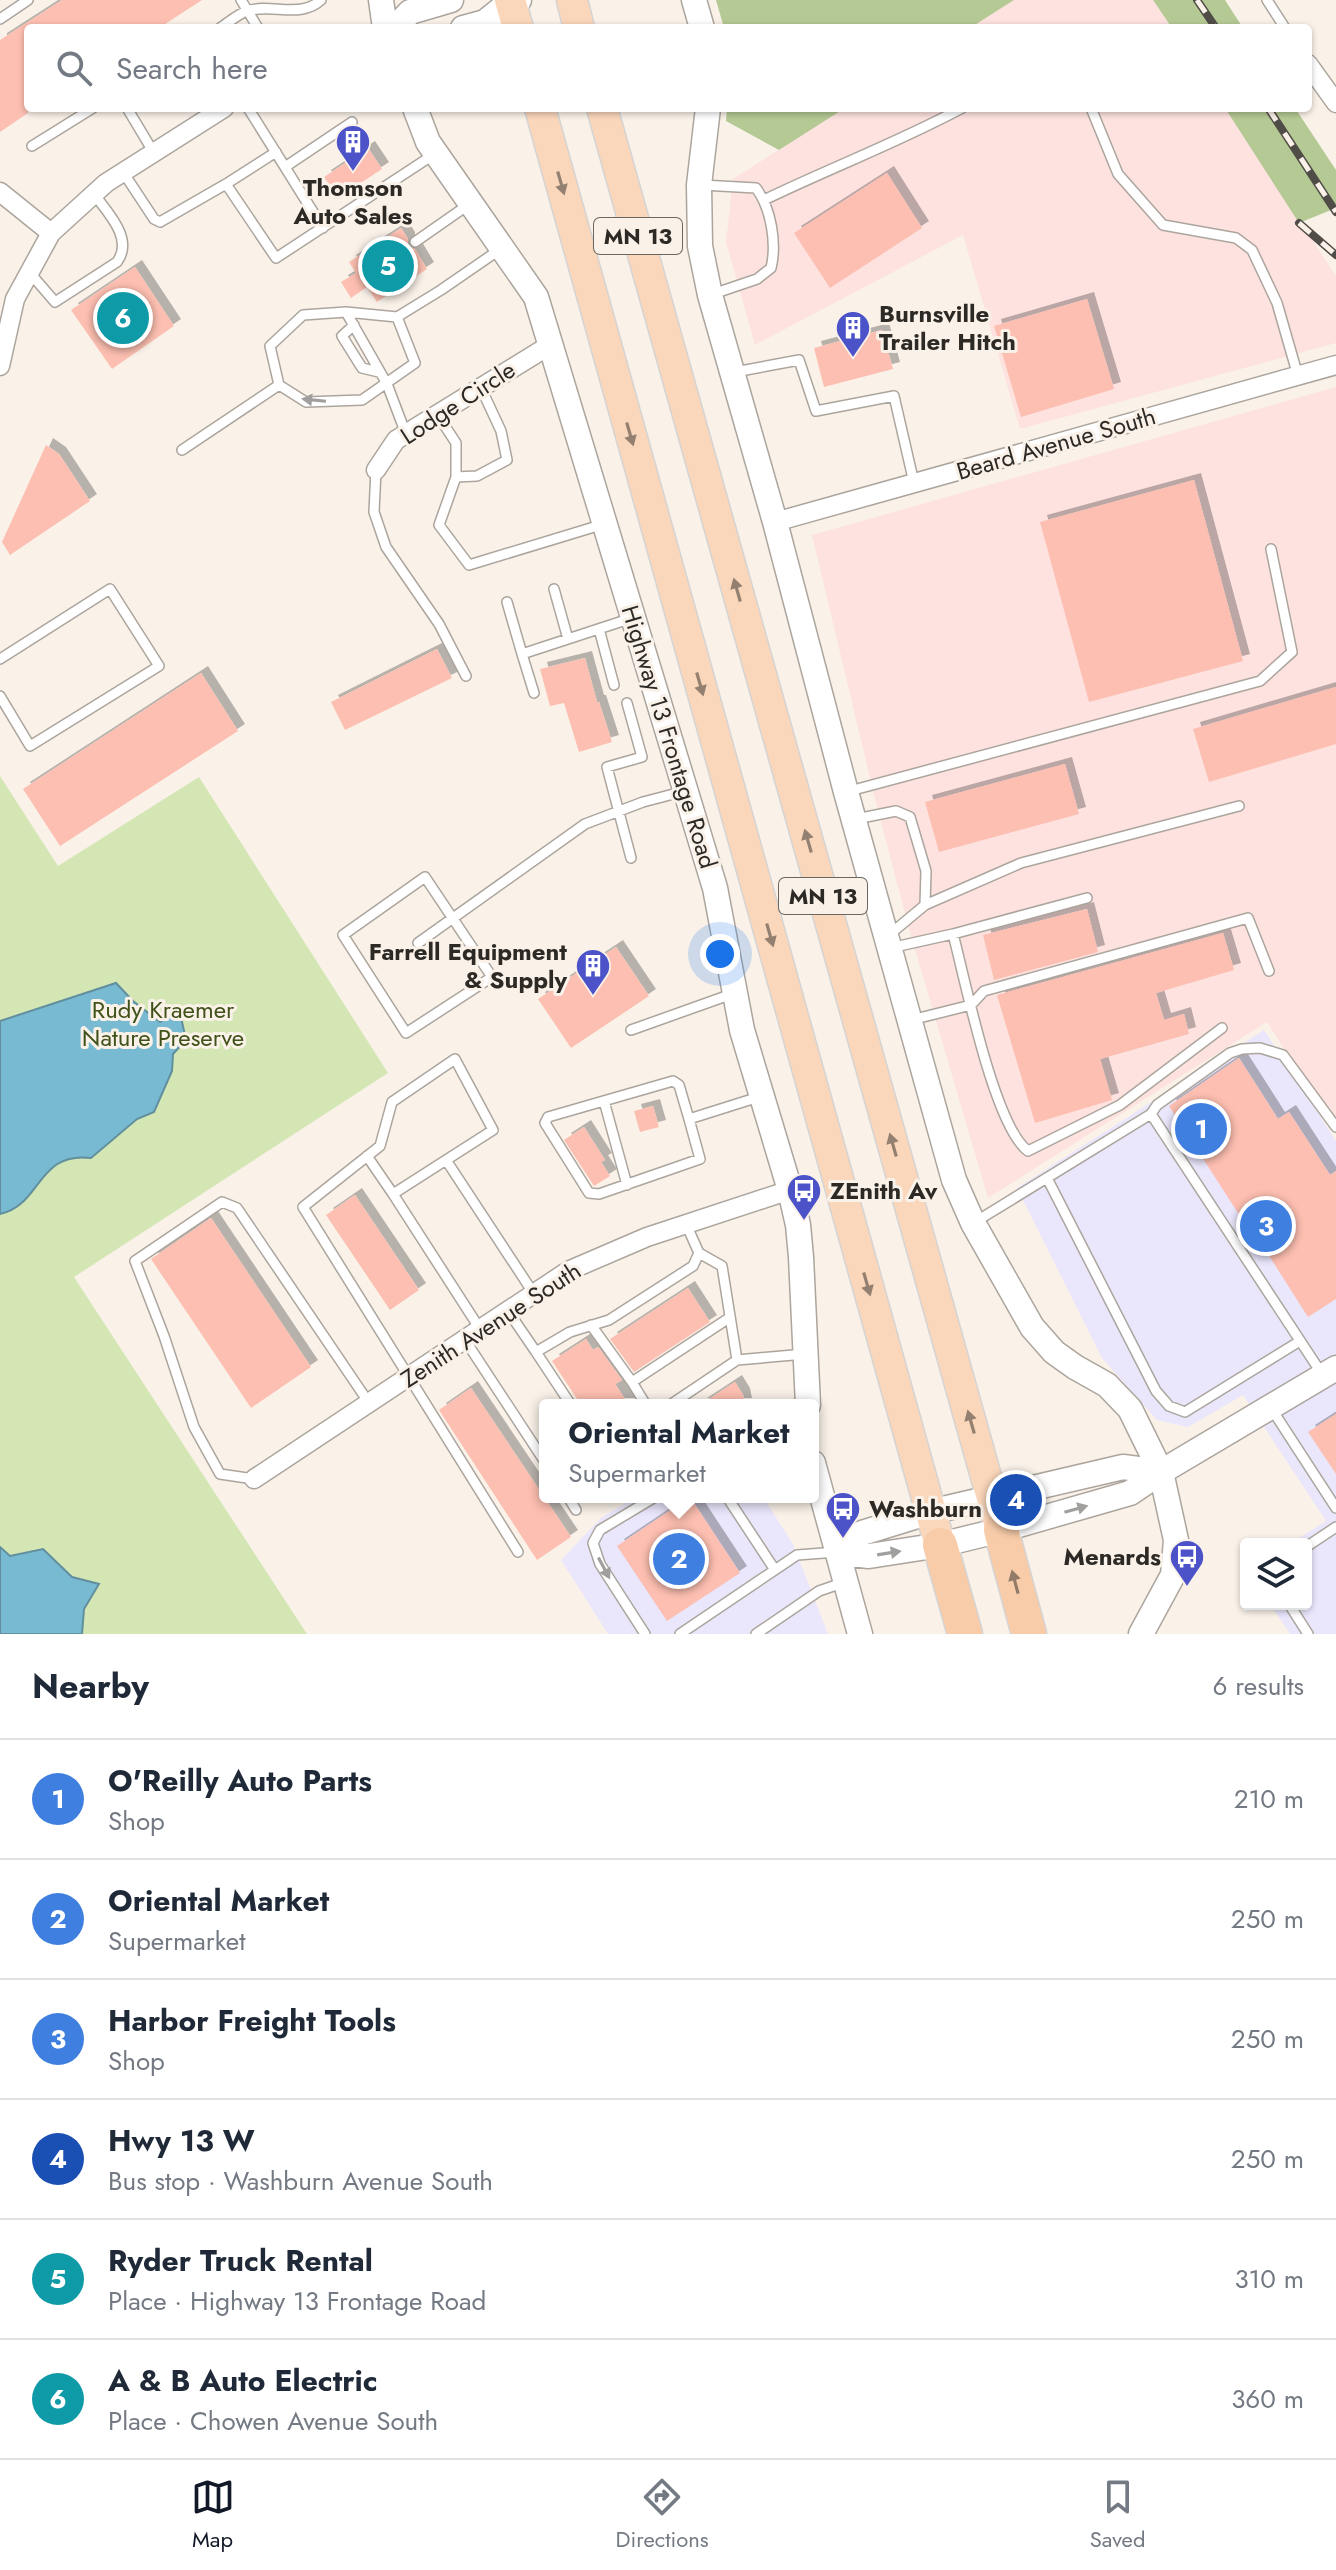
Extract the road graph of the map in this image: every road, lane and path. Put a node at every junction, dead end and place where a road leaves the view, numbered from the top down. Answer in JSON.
{"nodes":[{"id":1,"x":28,"y":0,"type":"edge"},
{"id":2,"x":241,"y":0,"type":"edge"},
{"id":3,"x":321,"y":0,"type":"edge"},
{"id":4,"x":381,"y":0,"type":"edge"},
{"id":5,"x":451,"y":0,"type":"edge"},
{"id":6,"x":572,"y":0,"type":"edge"},
{"id":7,"x":694,"y":0,"type":"edge"},
{"id":8,"x":1267,"y":0,"type":"edge"},
{"id":9,"x":512,"y":6,"type":"edge"},
{"id":10,"x":248,"y":11,"type":"junction"},
{"id":11,"x":0,"y":19,"type":"edge"},
{"id":12,"x":227,"y":24,"type":"edge"},
{"id":13,"x":256,"y":24,"type":"edge"},
{"id":14,"x":384,"y":24,"type":"edge"},
{"id":15,"x":399,"y":24,"type":"edge"},
{"id":16,"x":478,"y":24,"type":"edge"},
{"id":17,"x":578,"y":24,"type":"edge"},
{"id":18,"x":701,"y":24,"type":"edge"},
{"id":19,"x":1282,"y":24,"type":"edge"},
{"id":20,"x":1312,"y":70,"type":"edge"},
{"id":21,"x":1336,"y":103,"type":"edge"},
{"id":22,"x":87,"y":112,"type":"edge"},
{"id":23,"x":129,"y":112,"type":"edge"},
{"id":24,"x":218,"y":112,"type":"edge"},
{"id":25,"x":251,"y":112,"type":"edge"},
{"id":26,"x":417,"y":112,"type":"edge"},
{"id":27,"x":541,"y":112,"type":"edge"},
{"id":28,"x":603,"y":112,"type":"edge"},
{"id":29,"x":708,"y":112,"type":"edge"},
{"id":30,"x":955,"y":112,"type":"edge"},
{"id":31,"x":1093,"y":112,"type":"edge"},
{"id":32,"x":352,"y":122,"type":"dead end"},
{"id":33,"x":32,"y":146,"type":"dead end"},
{"id":34,"x":276,"y":152,"type":"junction"},
{"id":35,"x":154,"y":153,"type":"junction"},
{"id":36,"x":436,"y":153,"type":"junction"},
{"id":37,"x":285,"y":167,"type":"junction"},
{"id":38,"x":123,"y":172,"type":"junction"},
{"id":39,"x":226,"y":184,"type":"junction"},
{"id":40,"x":699,"y":185,"type":"junction"},
{"id":41,"x":0,"y":192,"type":"edge"},
{"id":42,"x":94,"y":194,"type":"junction"},
{"id":43,"x":764,"y":200,"type":"junction"},
{"id":44,"x":471,"y":203,"type":"junction"},
{"id":45,"x":323,"y":228,"type":"junction"},
{"id":46,"x":51,"y":233,"type":"junction"},
{"id":47,"x":415,"y":242,"type":"dead end"},
{"id":48,"x":502,"y":247,"type":"junction"},
{"id":49,"x":30,"y":273,"type":"junction"},
{"id":50,"x":710,"y":295,"type":"junction"},
{"id":51,"x":346,"y":312,"type":"junction"},
{"id":52,"x":397,"y":317,"type":"junction"},
{"id":53,"x":354,"y":325,"type":"junction"},
{"id":54,"x":550,"y":345,"type":"junction"},
{"id":55,"x":1336,"y":365,"type":"edge"},
{"id":56,"x":0,"y":366,"type":"edge"},
{"id":57,"x":379,"y":372,"type":"junction"},
{"id":58,"x":731,"y":373,"type":"junction"},
{"id":59,"x":1298,"y":376,"type":"junction"},
{"id":60,"x":387,"y":384,"type":"junction"},
{"id":61,"x":279,"y":385,"type":"junction"},
{"id":62,"x":481,"y":388,"type":"junction"},
{"id":63,"x":437,"y":414,"type":"junction"},
{"id":64,"x":406,"y":434,"type":"junction"},
{"id":65,"x":182,"y":450,"type":"dead end"},
{"id":66,"x":376,"y":470,"type":"joint"},
{"id":67,"x":456,"y":477,"type":"junction"},
{"id":68,"x":914,"y":483,"type":"junction"},
{"id":69,"x":775,"y":522,"type":"junction"},
{"id":70,"x":604,"y":524,"type":"junction"},
{"id":71,"x":1271,"y":549,"type":"dead end"},
{"id":72,"x":554,"y":589,"type":"dead end"},
{"id":73,"x":507,"y":602,"type":"dead end"},
{"id":74,"x":632,"y":618,"type":"junction"},
{"id":75,"x":599,"y":629,"type":"junction"},
{"id":76,"x":568,"y":639,"type":"junction"},
{"id":77,"x":522,"y":654,"type":"junction"},
{"id":78,"x":0,"y":659,"type":"edge"},
{"id":79,"x":466,"y":676,"type":"dead end"},
{"id":80,"x":614,"y":685,"type":"dead end"},
{"id":81,"x":534,"y":693,"type":"dead end"},
{"id":82,"x":0,"y":696,"type":"edge"},
{"id":83,"x":627,"y":703,"type":"dead end"},
{"id":84,"x":685,"y":791,"type":"junction"},
{"id":85,"x":846,"y":792,"type":"junction"},
{"id":86,"x":1239,"y":806,"type":"dead end"},
{"id":87,"x":619,"y":811,"type":"junction"},
{"id":88,"x":854,"y":820,"type":"junction"},
{"id":89,"x":631,"y":858,"type":"dead end"},
{"id":90,"x":1087,"y":898,"type":"dead end"},
{"id":91,"x":925,"y":905,"type":"junction"},
{"id":92,"x":453,"y":918,"type":"junction"},
{"id":93,"x":953,"y":934,"type":"junction"},
{"id":94,"x":418,"y":943,"type":"dead end"},
{"id":95,"x":888,"y":943,"type":"junction"},
{"id":96,"x":1269,"y":971,"type":"dead end"},
{"id":97,"x":735,"y":993,"type":"junction"},
{"id":98,"x":971,"y":1005,"type":"junction"},
{"id":99,"x":911,"y":1020,"type":"junction"},
{"id":100,"x":1222,"y":1028,"type":"dead end"},
{"id":101,"x":631,"y":1030,"type":"dead end"},
{"id":102,"x":762,"y":1096,"type":"junction"},
{"id":103,"x":604,"y":1101,"type":"junction"},
{"id":104,"x":1151,"y":1114,"type":"junction"},
{"id":105,"x":689,"y":1119,"type":"junction"},
{"id":106,"x":1336,"y":1127,"type":"edge"},
{"id":107,"x":367,"y":1156,"type":"junction"},
{"id":108,"x":446,"y":1160,"type":"junction"},
{"id":109,"x":1047,"y":1178,"type":"junction"},
{"id":110,"x":627,"y":1185,"type":"junction"},
{"id":111,"x":790,"y":1190,"type":"junction"},
{"id":112,"x":393,"y":1194,"type":"junction"},
{"id":113,"x":973,"y":1223,"type":"junction"},
{"id":114,"x":686,"y":1224,"type":"junction"},
{"id":115,"x":699,"y":1253,"type":"junction"},
{"id":116,"x":534,"y":1294,"type":"junction"},
{"id":117,"x":508,"y":1311,"type":"junction"},
{"id":118,"x":729,"y":1318,"type":"junction"},
{"id":119,"x":591,"y":1325,"type":"junction"},
{"id":120,"x":473,"y":1334,"type":"junction"},
{"id":121,"x":1300,"y":1341,"type":"junction"},
{"id":122,"x":536,"y":1352,"type":"junction"},
{"id":123,"x":805,"y":1354,"type":"junction"},
{"id":124,"x":737,"y":1360,"type":"junction"},
{"id":125,"x":1330,"y":1372,"type":"edge"},
{"id":126,"x":409,"y":1376,"type":"junction"},
{"id":127,"x":632,"y":1382,"type":"junction"},
{"id":128,"x":567,"y":1399,"type":"edge"},
{"id":129,"x":642,"y":1399,"type":"edge"},
{"id":130,"x":679,"y":1399,"type":"edge"},
{"id":131,"x":808,"y":1399,"type":"edge"},
{"id":132,"x":369,"y":1403,"type":"junction"},
{"id":133,"x":1271,"y":1408,"type":"junction"},
{"id":134,"x":539,"y":1451,"type":"edge"},
{"id":135,"x":1161,"y":1472,"type":"junction"},
{"id":136,"x":254,"y":1479,"type":"joint"},
{"id":137,"x":819,"y":1485,"type":"edge"},
{"id":138,"x":992,"y":1497,"type":"junction"},
{"id":139,"x":572,"y":1503,"type":"edge"},
{"id":140,"x":636,"y":1503,"type":"edge"},
{"id":141,"x":645,"y":1503,"type":"edge"},
{"id":142,"x":731,"y":1503,"type":"edge"},
{"id":143,"x":639,"y":1507,"type":"junction"},
{"id":144,"x":1336,"y":1508,"type":"edge"},
{"id":145,"x":576,"y":1510,"type":"dead end"},
{"id":146,"x":930,"y":1512,"type":"junction"},
{"id":147,"x":1336,"y":1527,"type":"edge"},
{"id":148,"x":1001,"y":1530,"type":"junction"},
{"id":149,"x":1312,"y":1543,"type":"edge"},
{"id":150,"x":940,"y":1545,"type":"junction"},
{"id":151,"x":518,"y":1552,"type":"dead end"},
{"id":152,"x":837,"y":1552,"type":"junction"},
{"id":153,"x":775,"y":1570,"type":"junction"},
{"id":154,"x":845,"y":1582,"type":"junction"},
{"id":155,"x":1293,"y":1610,"type":"edge"},
{"id":156,"x":645,"y":1634,"type":"edge"},
{"id":157,"x":680,"y":1634,"type":"edge"},
{"id":158,"x":756,"y":1634,"type":"edge"},
{"id":159,"x":860,"y":1634,"type":"edge"},
{"id":160,"x":965,"y":1634,"type":"edge"},
{"id":161,"x":1029,"y":1634,"type":"edge"},
{"id":162,"x":1141,"y":1634,"type":"edge"},
{"id":163,"x":1308,"y":1634,"type":"edge"}],
"edges":[{"from":1,"to":11,"type":"lane"},
{"from":2,"to":10,"type":"lane"},
{"from":3,"to":10,"type":"lane"},
{"from":4,"to":14,"type":"street"},
{"from":5,"to":15,"type":"street"},
{"from":6,"to":17,"type":"highway"},
{"from":7,"to":18,"type":"street"},
{"from":8,"to":19,"type":"lane"},
{"from":9,"to":16,"type":"street"},
{"from":10,"to":12,"type":"lane"},
{"from":10,"to":13,"type":"lane"},
{"from":20,"to":21,"type":"street"},
{"from":22,"to":33,"type":"lane"},
{"from":23,"to":35,"type":"lane"},
{"from":24,"to":35,"type":"street"},
{"from":25,"to":34,"type":"lane"},
{"from":26,"to":36,"type":"street","name":"Highway 13 Frontage Road"},
{"from":27,"to":146,"type":"highway","number":"MN 13","one_way":true},
{"from":138,"to":28,"type":"highway","number":"MN 13","one_way":true},
{"from":29,"to":40,"type":"street"},
{"from":30,"to":43,"type":"lane"},
{"from":31,"to":59,"type":"lane"},
{"from":32,"to":37,"type":"lane"},
{"from":34,"to":37,"type":"lane"},
{"from":34,"to":39,"type":"lane"},
{"from":35,"to":38,"type":"street"},
{"from":36,"to":44,"type":"street","name":"Highway 13 Frontage Road"},
{"from":36,"to":45,"type":"lane"},
{"from":37,"to":45,"type":"lane"},
{"from":38,"to":39,"type":"lane"},
{"from":38,"to":42,"type":"street"},
{"from":39,"to":45,"type":"lane"},
{"from":40,"to":43,"type":"lane"},
{"from":40,"to":50,"type":"street"},
{"from":41,"to":46,"type":"street"},
{"from":42,"to":46,"type":"street"},
{"from":42,"to":49,"type":"lane"},
{"from":43,"to":50,"type":"lane"},
{"from":44,"to":47,"type":"lane"},
{"from":44,"to":48,"type":"street","name":"Highway 13 Frontage Road"},
{"from":46,"to":49,"type":"street"},
{"from":48,"to":52,"type":"lane"},
{"from":48,"to":54,"type":"street","name":"Highway 13 Frontage Road"},
{"from":49,"to":56,"type":"street"},
{"from":50,"to":58,"type":"street"},
{"from":51,"to":52,"type":"lane"},
{"from":51,"to":53,"type":"lane"},
{"from":51,"to":61,"type":"lane"},
{"from":52,"to":60,"type":"lane"},
{"from":53,"to":57,"type":"lane"},
{"from":53,"to":57,"type":"lane"},
{"from":54,"to":62,"type":"street","name":"Lodge Circle"},
{"from":54,"to":70,"type":"street","name":"Highway 13 Frontage Road"},
{"from":55,"to":59,"type":"street","name":"Beard Avenue South"},
{"from":57,"to":60,"type":"lane"},
{"from":58,"to":68,"type":"lane"},
{"from":58,"to":69,"type":"street"},
{"from":59,"to":68,"type":"street","name":"Beard Avenue South"},
{"from":60,"to":61,"type":"lane","one_way":true},
{"from":60,"to":64,"type":"lane"},
{"from":61,"to":65,"type":"lane"},
{"from":62,"to":63,"type":"street","name":"Lodge Circle"},
{"from":62,"to":67,"type":"lane"},
{"from":63,"to":64,"type":"street","name":"Lodge Circle"},
{"from":63,"to":67,"type":"lane"},
{"from":64,"to":66,"type":"street","name":"Lodge Circle"},
{"from":66,"to":79,"type":"lane"},
{"from":67,"to":70,"type":"lane"},
{"from":68,"to":69,"type":"street","name":"Beard Avenue South"},
{"from":69,"to":85,"type":"street"},
{"from":70,"to":74,"type":"street","name":"Highway 13 Frontage Road"},
{"from":71,"to":85,"type":"lane"},
{"from":72,"to":76,"type":"lane"},
{"from":73,"to":77,"type":"lane"},
{"from":74,"to":75,"type":"lane"},
{"from":74,"to":84,"type":"street","name":"Highway 13 Frontage Road"},
{"from":75,"to":76,"type":"lane"},
{"from":75,"to":80,"type":"lane"},
{"from":76,"to":77,"type":"lane"},
{"from":77,"to":81,"type":"lane"},
{"from":78,"to":82,"type":"lane"},
{"from":83,"to":87,"type":"lane"},
{"from":84,"to":87,"type":"lane"},
{"from":84,"to":97,"type":"street","name":"Highway 13 Frontage Road"},
{"from":85,"to":88,"type":"street"},
{"from":86,"to":91,"type":"lane"},
{"from":87,"to":89,"type":"lane"},
{"from":87,"to":92,"type":"lane"},
{"from":88,"to":91,"type":"lane"},
{"from":88,"to":95,"type":"street"},
{"from":90,"to":93,"type":"lane"},
{"from":91,"to":95,"type":"lane"},
{"from":92,"to":92,"type":"lane"},
{"from":92,"to":94,"type":"lane"},
{"from":93,"to":95,"type":"lane"},
{"from":93,"to":98,"type":"lane"},
{"from":95,"to":99,"type":"street"},
{"from":96,"to":98,"type":"lane"},
{"from":97,"to":101,"type":"lane"},
{"from":97,"to":102,"type":"street","name":"Highway 13 Frontage Road"},
{"from":98,"to":99,"type":"lane"},
{"from":98,"to":100,"type":"lane"},
{"from":99,"to":113,"type":"street"},
{"from":102,"to":105,"type":"lane"},
{"from":102,"to":111,"type":"street","name":"Highway 13 Frontage Road"},
{"from":103,"to":105,"type":"lane"},
{"from":103,"to":110,"type":"lane"},
{"from":103,"to":110,"type":"lane"},
{"from":104,"to":106,"type":"lane"},
{"from":104,"to":109,"type":"lane"},
{"from":104,"to":121,"type":"lane"},
{"from":105,"to":110,"type":"lane"},
{"from":107,"to":108,"type":"lane"},
{"from":107,"to":112,"type":"lane"},
{"from":107,"to":126,"type":"lane"},
{"from":108,"to":112,"type":"lane"},
{"from":108,"to":116,"type":"lane"},
{"from":109,"to":113,"type":"lane"},
{"from":109,"to":121,"type":"lane"},
{"from":111,"to":114,"type":"street","name":"Zenith Avenue South"},
{"from":111,"to":123,"type":"street","name":"Highway 13 Frontage Road"},
{"from":112,"to":120,"type":"lane"},
{"from":113,"to":135,"type":"street"},
{"from":114,"to":115,"type":"lane"},
{"from":114,"to":116,"type":"street","name":"Zenith Avenue South"},
{"from":115,"to":118,"type":"lane"},
{"from":115,"to":119,"type":"lane"},
{"from":116,"to":117,"type":"street","name":"Zenith Avenue South"},
{"from":117,"to":120,"type":"street","name":"Zenith Avenue South"},
{"from":117,"to":122,"type":"lane"},
{"from":118,"to":124,"type":"lane"},
{"from":118,"to":127,"type":"lane"},
{"from":119,"to":122,"type":"lane"},
{"from":119,"to":127,"type":"lane"},
{"from":120,"to":126,"type":"street","name":"Zenith Avenue South"},
{"from":120,"to":134,"type":"lane"},
{"from":121,"to":125,"type":"lane"},
{"from":122,"to":128,"type":"lane"},
{"from":123,"to":124,"type":"lane"},
{"from":123,"to":131,"type":"street","name":"Highway 13 Frontage Road"},
{"from":124,"to":130,"type":"lane"},
{"from":125,"to":133,"type":"street"},
{"from":126,"to":132,"type":"street","name":"Zenith Avenue South"},
{"from":126,"to":151,"type":"lane"},
{"from":127,"to":129,"type":"lane"},
{"from":132,"to":136,"type":"street","name":"Zenith Avenue South"},
{"from":132,"to":136,"type":"lane"},
{"from":133,"to":135,"type":"street"},
{"from":133,"to":144,"type":"lane"},
{"from":135,"to":138,"type":"street"},
{"from":148,"to":135,"type":"street","one_way":true},
{"from":135,"to":162,"type":"street"},
{"from":137,"to":152,"type":"street"},
{"from":138,"to":146,"type":"street"},
{"from":138,"to":148,"type":"highway","number":"MN 13"},
{"from":139,"to":145,"type":"lane"},
{"from":140,"to":143,"type":"lane"},
{"from":141,"to":143,"type":"lane"},
{"from":142,"to":153,"type":"lane"},
{"from":143,"to":156,"type":"lane","one_way":true},
{"from":146,"to":150,"type":"highway","number":"MN 13"},
{"from":146,"to":152,"type":"street"},
{"from":147,"to":149,"type":"lane"},
{"from":148,"to":150,"type":"street"},
{"from":161,"to":148,"type":"highway","number":"MN 13","one_way":true},
{"from":152,"to":150,"type":"street","one_way":true},
{"from":150,"to":160,"type":"highway","number":"MN 13"},
{"from":152,"to":153,"type":"lane"},
{"from":152,"to":154,"type":"street"},
{"from":153,"to":157,"type":"lane"},
{"from":154,"to":158,"type":"lane"},
{"from":154,"to":159,"type":"street"},
{"from":155,"to":163,"type":"lane"}]}
